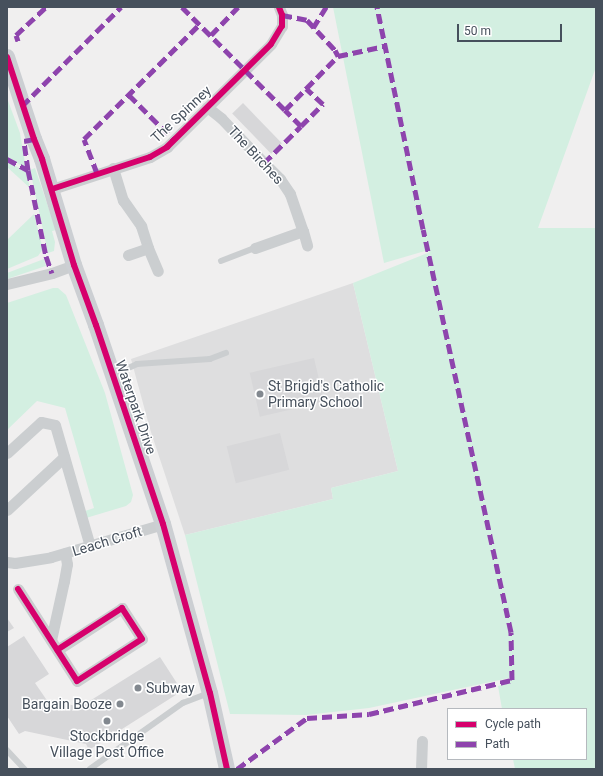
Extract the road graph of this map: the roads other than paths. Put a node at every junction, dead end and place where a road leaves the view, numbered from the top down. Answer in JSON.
{"nodes":[{"id":1,"x":279,"y":7,"type":"edge"},
{"id":2,"x":7,"y":57,"type":"edge"},
{"id":3,"x":207,"y":107,"type":"junction"},
{"id":4,"x":113,"y":168,"type":"junction"},
{"id":5,"x":52,"y":189,"type":"junction"},
{"id":6,"x":303,"y":231,"type":"junction"},
{"id":7,"x":307,"y":245,"type":"dead end"},
{"id":8,"x":148,"y":248,"type":"junction"},
{"id":9,"x":255,"y":248,"type":"joint"},
{"id":10,"x":128,"y":255,"type":"dead end"},
{"id":11,"x":221,"y":260,"type":"dead end"},
{"id":12,"x":74,"y":265,"type":"junction"},
{"id":13,"x":158,"y":271,"type":"dead end"},
{"id":14,"x":7,"y":284,"type":"edge"},
{"id":15,"x":226,"y":353,"type":"dead end"},
{"id":16,"x":113,"y":375,"type":"junction"},
{"id":17,"x":7,"y":453,"type":"edge"},
{"id":18,"x":64,"y":457,"type":"junction"},
{"id":19,"x":7,"y":510,"type":"edge"},
{"id":20,"x":163,"y":524,"type":"junction"},
{"id":21,"x":90,"y":546,"type":"junction"},
{"id":22,"x":65,"y":553,"type":"junction"},
{"id":23,"x":7,"y":562,"type":"edge"},
{"id":24,"x":18,"y":589,"type":"dead end"},
{"id":25,"x":51,"y":640,"type":"junction"},
{"id":26,"x":57,"y":650,"type":"junction"},
{"id":27,"x":210,"y":693,"type":"junction"},
{"id":28,"x":422,"y":741,"type":"dead end"},
{"id":29,"x":7,"y":750,"type":"edge"},
{"id":30,"x":25,"y":769,"type":"edge"},
{"id":31,"x":90,"y":769,"type":"edge"},
{"id":32,"x":227,"y":769,"type":"edge"},
{"id":33,"x":422,"y":769,"type":"edge"}],
"edges":[{"from":1,"to":3,"type":"street","name":"The Spinney"},
{"from":2,"to":5,"type":"street","name":"Waterpark Drive"},
{"from":3,"to":4,"type":"street","name":"The Spinney"},
{"from":3,"to":6,"type":"street","name":"The Birches"},
{"from":4,"to":5,"type":"street","name":"The Spinney"},
{"from":4,"to":8,"type":"street"},
{"from":5,"to":12,"type":"street","name":"Waterpark Drive"},
{"from":6,"to":7,"type":"street","name":"The Birches"},
{"from":6,"to":9,"type":"street"},
{"from":8,"to":10,"type":"street"},
{"from":8,"to":13,"type":"street"},
{"from":9,"to":11,"type":"lane"},
{"from":12,"to":14,"type":"street"},
{"from":12,"to":16,"type":"street","name":"Waterpark Drive"},
{"from":15,"to":16,"type":"lane"},
{"from":16,"to":20,"type":"street","name":"Waterpark Drive"},
{"from":17,"to":18,"type":"street"},
{"from":18,"to":19,"type":"street"},
{"from":18,"to":21,"type":"street"},
{"from":20,"to":21,"type":"street","name":"Leach Croft"},
{"from":20,"to":27,"type":"street","name":"Waterpark Drive"},
{"from":21,"to":22,"type":"street","name":"Leach Croft"},
{"from":22,"to":23,"type":"street","name":"Leach Croft"},
{"from":22,"to":25,"type":"street"},
{"from":24,"to":25,"type":"street"},
{"from":25,"to":26,"type":"street"},
{"from":26,"to":26,"type":"street"},
{"from":27,"to":31,"type":"lane"},
{"from":27,"to":32,"type":"street","name":"Waterpark Drive"},
{"from":28,"to":33,"type":"street"},
{"from":29,"to":30,"type":"lane"}]}
